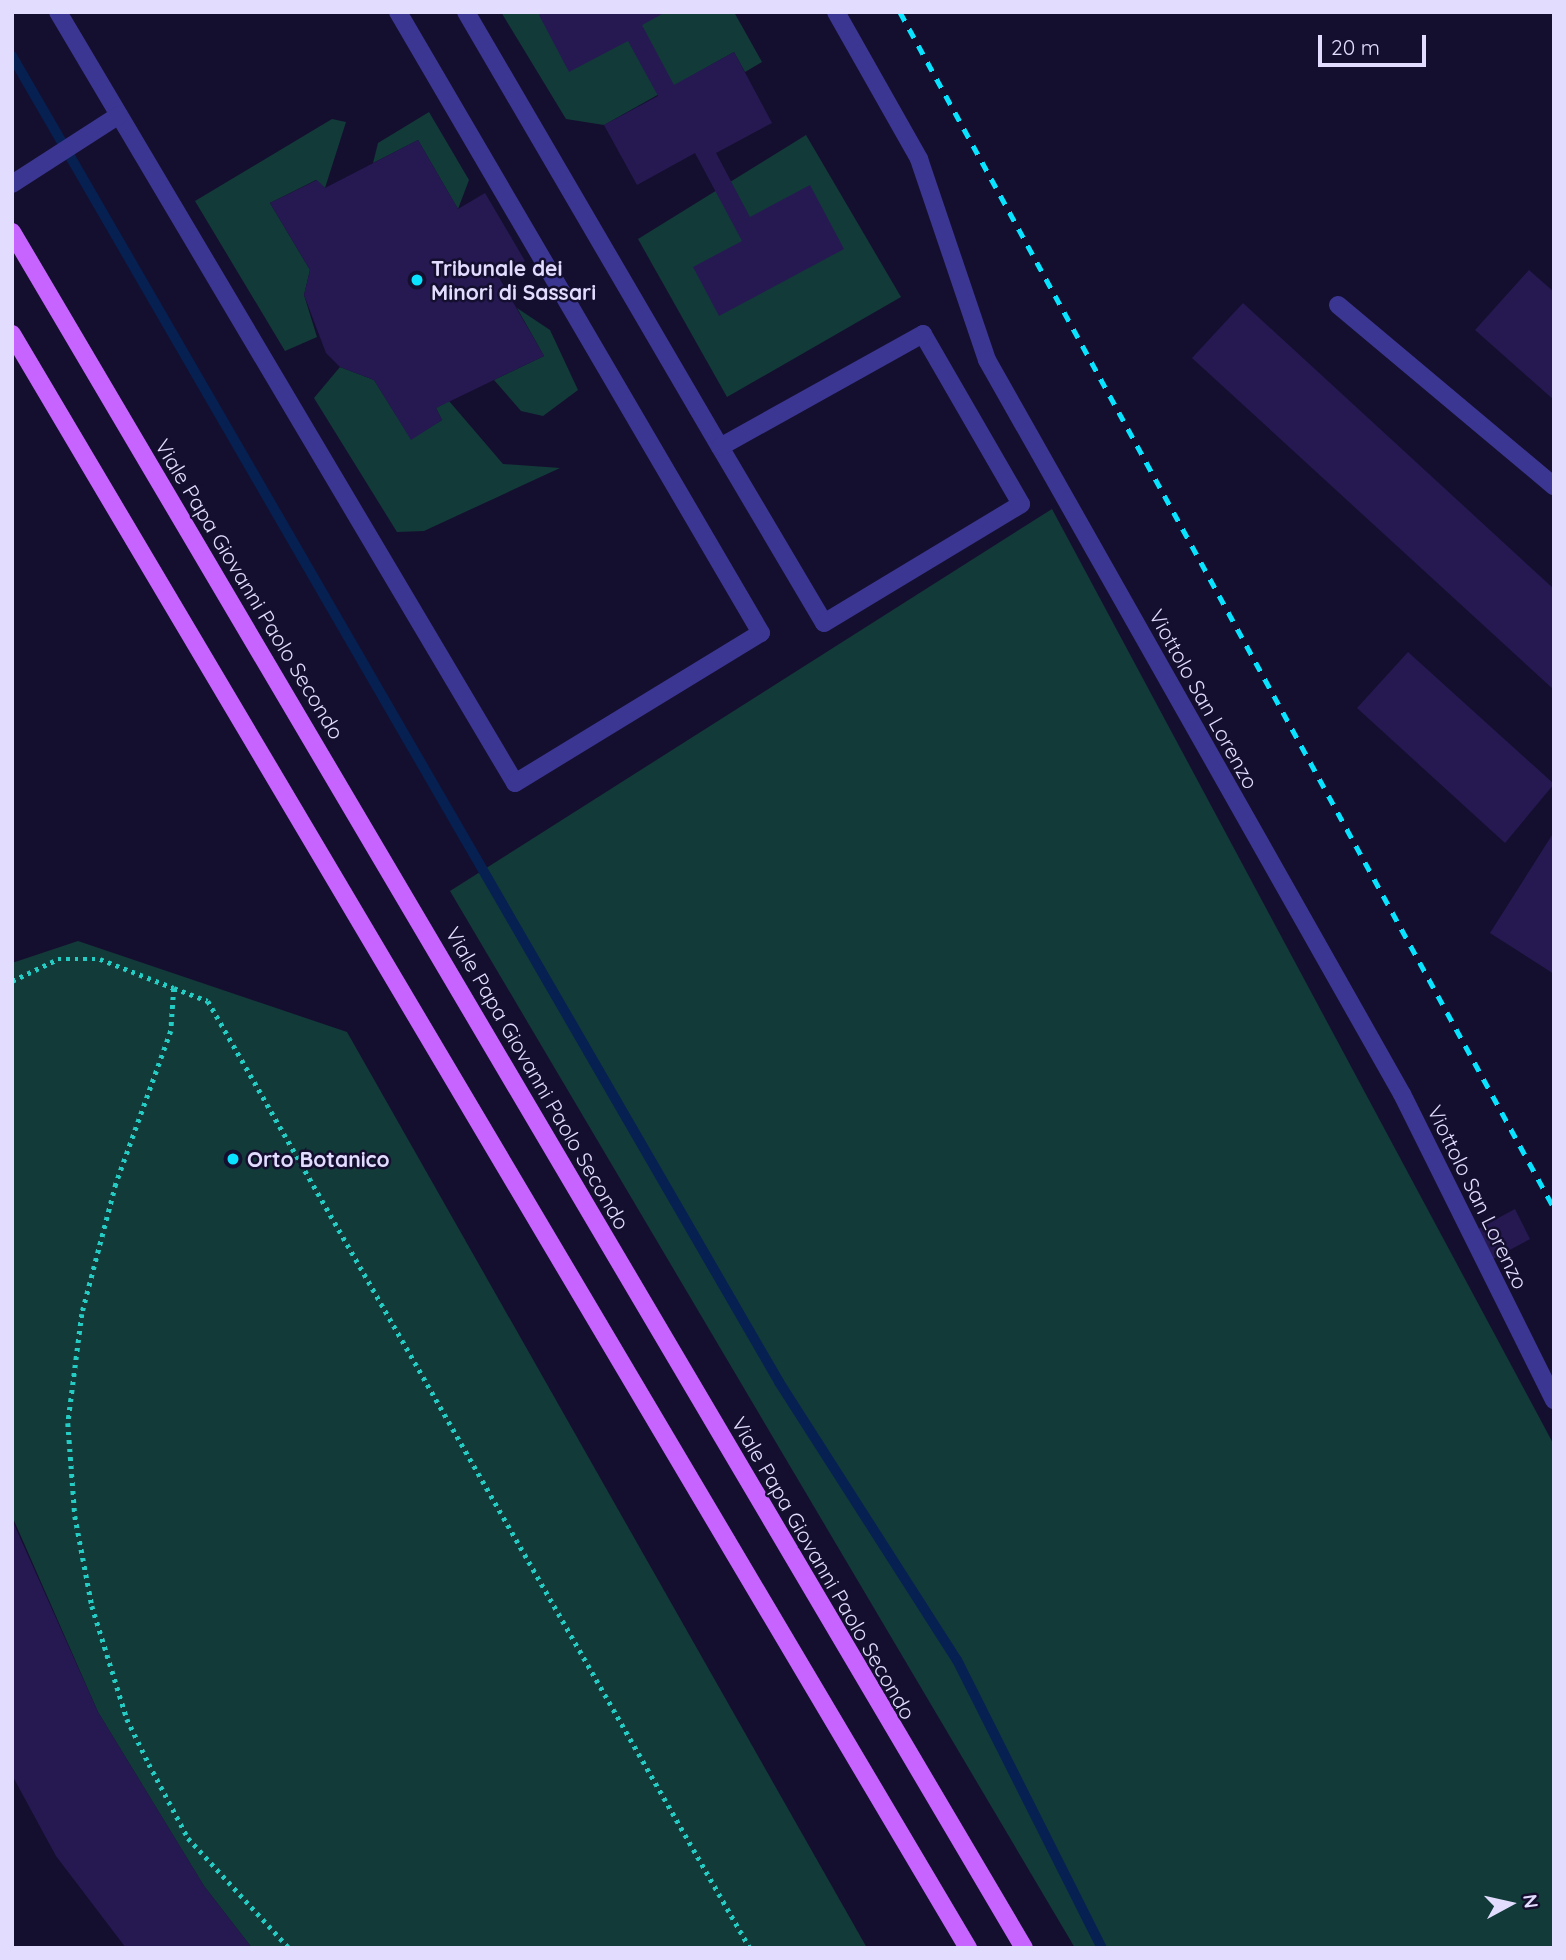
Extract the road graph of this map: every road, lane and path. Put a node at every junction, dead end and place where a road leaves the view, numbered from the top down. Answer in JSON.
{"nodes":[{"id":1,"x":58,"y":12,"type":"edge"},
{"id":2,"x":398,"y":12,"type":"edge"},
{"id":3,"x":466,"y":12,"type":"edge"},
{"id":4,"x":836,"y":12,"type":"edge"},
{"id":5,"x":119,"y":115,"type":"junction"},
{"id":6,"x":18,"y":180,"type":"edge"},
{"id":7,"x":12,"y":232,"type":"edge"},
{"id":8,"x":1338,"y":304,"type":"dead end"},
{"id":9,"x":12,"y":334,"type":"edge"},
{"id":10,"x":720,"y":447,"type":"junction"},
{"id":11,"x":1554,"y":486,"type":"edge"},
{"id":12,"x":12,"y":981,"type":"edge"},
{"id":13,"x":174,"y":988,"type":"junction"},
{"id":14,"x":1554,"y":1400,"type":"edge"},
{"id":15,"x":289,"y":1948,"type":"edge"},
{"id":16,"x":750,"y":1948,"type":"edge"},
{"id":17,"x":968,"y":1948,"type":"edge"},
{"id":18,"x":1024,"y":1948,"type":"edge"}],
"edges":[{"from":1,"to":5,"type":"street"},
{"from":2,"to":5,"type":"street"},
{"from":3,"to":10,"type":"street"},
{"from":4,"to":14,"type":"street","name":"Viottolo San Lorenzo"},
{"from":5,"to":6,"type":"street"},
{"from":7,"to":18,"type":"main road","name":"Viale Papa Giovanni Paolo Secondo"},
{"from":8,"to":11,"type":"street"},
{"from":9,"to":17,"type":"main road"},
{"from":10,"to":10,"type":"street"},
{"from":12,"to":13,"type":"path"},
{"from":13,"to":15,"type":"path"},
{"from":13,"to":16,"type":"path"}]}
